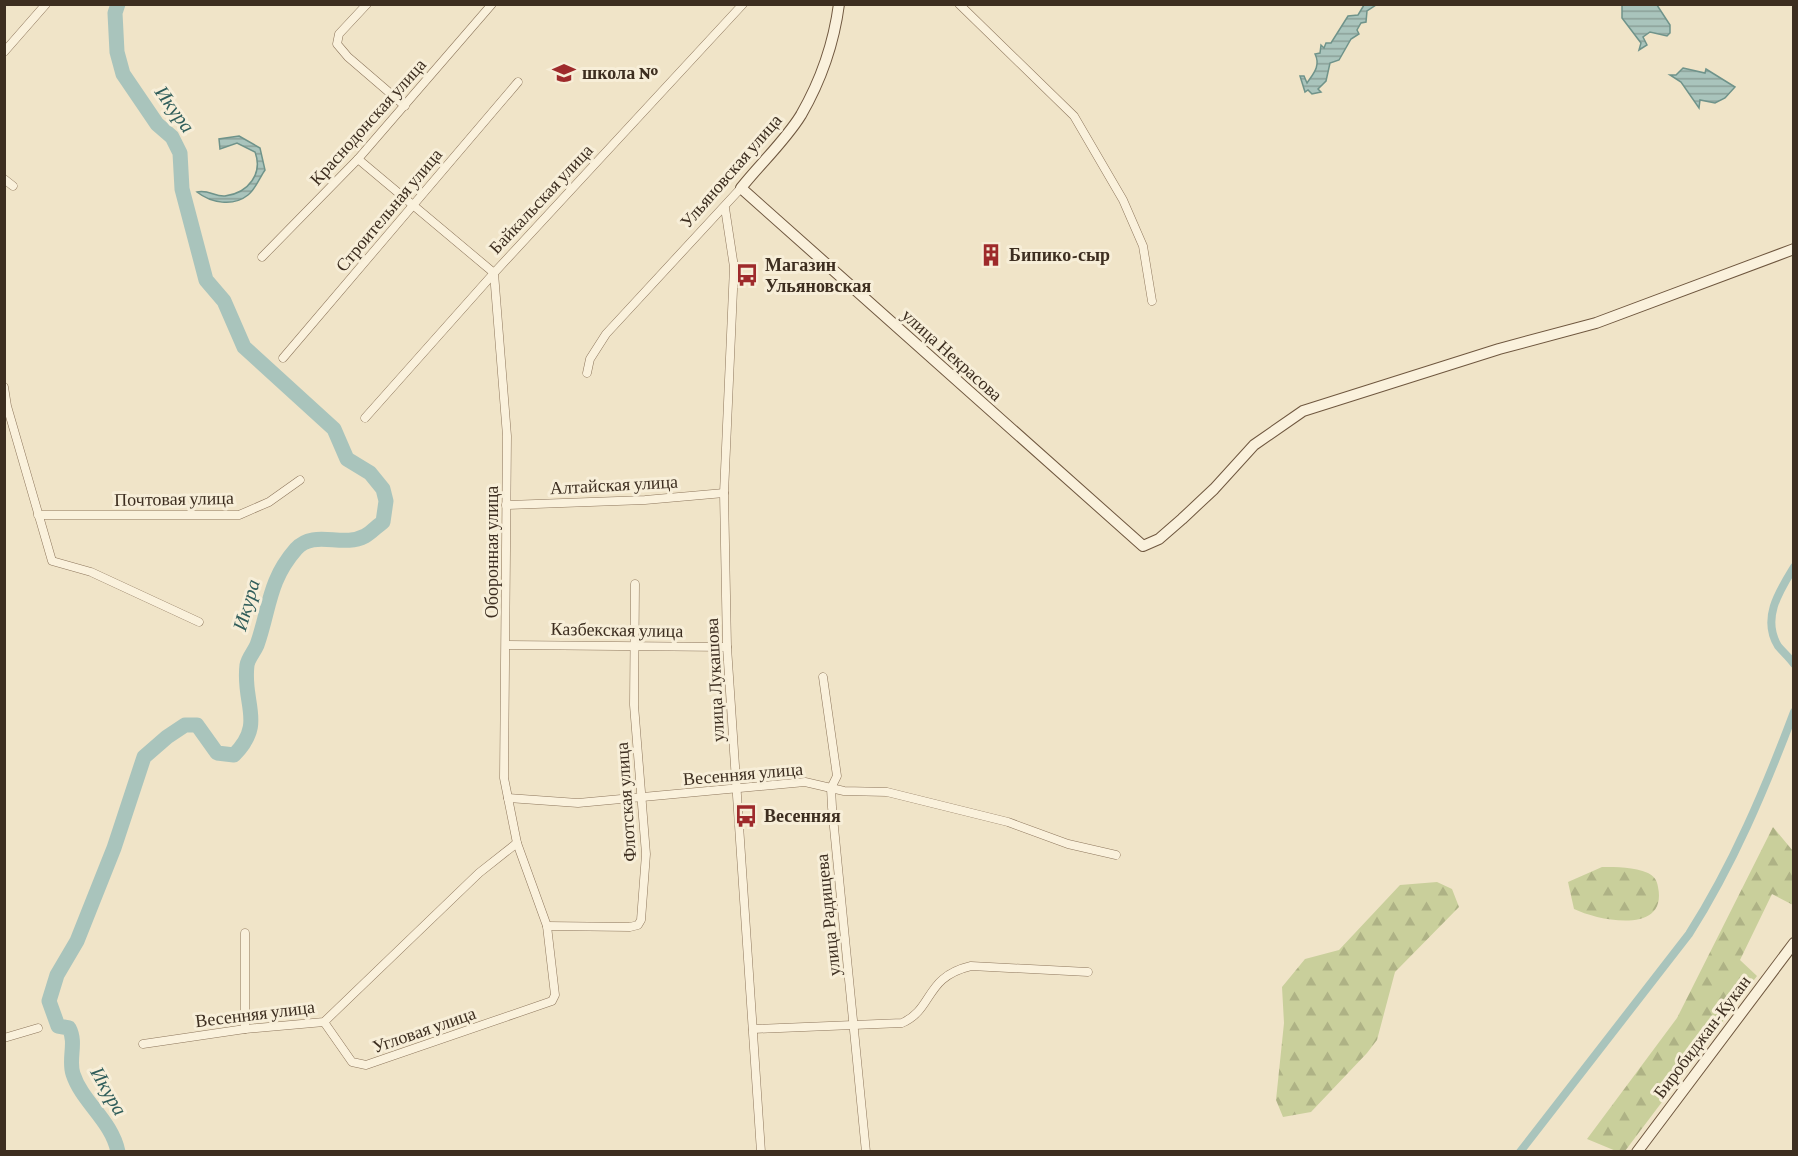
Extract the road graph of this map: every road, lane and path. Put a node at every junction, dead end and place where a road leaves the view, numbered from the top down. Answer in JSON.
{"nodes":[{"id":1,"x":46,"y":4,"type":"edge"},
{"id":2,"x":367,"y":4,"type":"edge"},
{"id":3,"x":492,"y":4,"type":"edge"},
{"id":4,"x":743,"y":4,"type":"edge"},
{"id":5,"x":839,"y":4,"type":"edge"},
{"id":6,"x":959,"y":4,"type":"edge"},
{"id":7,"x":4,"y":52,"type":"edge"},
{"id":8,"x":518,"y":82,"type":"dead end"},
{"id":9,"x":405,"y":106,"type":"junction"},
{"id":10,"x":358,"y":159,"type":"junction"},
{"id":11,"x":4,"y":179,"type":"edge"},
{"id":12,"x":12,"y":186,"type":"dead end"},
{"id":13,"x":741,"y":188,"type":"junction"},
{"id":14,"x":413,"y":205,"type":"junction"},
{"id":15,"x":725,"y":208,"type":"junction"},
{"id":16,"x":1794,"y":249,"type":"edge"},
{"id":17,"x":262,"y":257,"type":"dead end"},
{"id":18,"x":494,"y":273,"type":"junction"},
{"id":19,"x":1152,"y":301,"type":"dead end"},
{"id":20,"x":283,"y":358,"type":"dead end"},
{"id":21,"x":587,"y":373,"type":"dead end"},
{"id":22,"x":4,"y":387,"type":"edge"},
{"id":23,"x":365,"y":418,"type":"dead end"},
{"id":24,"x":300,"y":480,"type":"dead end"},
{"id":25,"x":724,"y":493,"type":"junction"},
{"id":26,"x":506,"y":505,"type":"junction"},
{"id":27,"x":38,"y":515,"type":"junction"},
{"id":28,"x":635,"y":584,"type":"dead end"},
{"id":29,"x":199,"y":622,"type":"dead end"},
{"id":30,"x":507,"y":645,"type":"junction"},
{"id":31,"x":636,"y":645,"type":"junction"},
{"id":32,"x":727,"y":646,"type":"junction"},
{"id":33,"x":823,"y":677,"type":"dead end"},
{"id":34,"x":736,"y":788,"type":"junction"},
{"id":35,"x":831,"y":788,"type":"junction"},
{"id":36,"x":508,"y":798,"type":"junction"},
{"id":37,"x":640,"y":799,"type":"junction"},
{"id":38,"x":517,"y":843,"type":"junction"},
{"id":39,"x":1116,"y":855,"type":"dead end"},
{"id":40,"x":547,"y":926,"type":"junction"},
{"id":41,"x":245,"y":933,"type":"dead end"},
{"id":42,"x":1794,"y":943,"type":"edge"},
{"id":43,"x":1088,"y":972,"type":"dead end"},
{"id":44,"x":552,"y":1001,"type":"joint"},
{"id":45,"x":324,"y":1022,"type":"junction"},
{"id":46,"x":854,"y":1026,"type":"junction"},
{"id":47,"x":38,"y":1028,"type":"dead end"},
{"id":48,"x":245,"y":1029,"type":"junction"},
{"id":49,"x":753,"y":1029,"type":"junction"},
{"id":50,"x":4,"y":1038,"type":"edge"},
{"id":51,"x":143,"y":1044,"type":"dead end"},
{"id":52,"x":761,"y":1152,"type":"edge"},
{"id":53,"x":866,"y":1152,"type":"edge"},
{"id":54,"x":1637,"y":1152,"type":"edge"}],
"edges":[{"from":1,"to":7,"type":"street"},
{"from":2,"to":9,"type":"street"},
{"from":3,"to":9,"type":"street","name":"Краснодонская улица"},
{"from":4,"to":18,"type":"street","name":"Байкальская улица"},
{"from":5,"to":13,"type":"street","name":"Ульяновская улица"},
{"from":6,"to":19,"type":"street"},
{"from":8,"to":14,"type":"street","name":"Строительная улица"},
{"from":9,"to":10,"type":"street","name":"Краснодонская улица"},
{"from":10,"to":14,"type":"street"},
{"from":10,"to":17,"type":"street","name":"Краснодонская улица"},
{"from":11,"to":12,"type":"street"},
{"from":13,"to":15,"type":"street","name":"Ульяновская улица"},
{"from":13,"to":16,"type":"street","name":"улица Некрасова"},
{"from":14,"to":18,"type":"street"},
{"from":14,"to":20,"type":"street","name":"Строительная улица"},
{"from":15,"to":21,"type":"street","name":"Ульяновская улица"},
{"from":15,"to":25,"type":"street","name":"улица Лукашова"},
{"from":18,"to":23,"type":"street","name":"Байкальская улица"},
{"from":18,"to":26,"type":"street","name":"Оборонная улица"},
{"from":22,"to":27,"type":"street"},
{"from":24,"to":27,"type":"street","name":"Почтовая улица"},
{"from":25,"to":26,"type":"street","name":"Алтайская улица"},
{"from":25,"to":32,"type":"street","name":"улица Лукашова"},
{"from":26,"to":30,"type":"street","name":"Оборонная улица"},
{"from":27,"to":29,"type":"street"},
{"from":28,"to":31,"type":"street","name":"Флотская улица"},
{"from":30,"to":31,"type":"street","name":"Казбекская улица"},
{"from":30,"to":36,"type":"street","name":"Оборонная улица"},
{"from":31,"to":32,"type":"street","name":"Казбекская улица"},
{"from":31,"to":37,"type":"street","name":"Флотская улица"},
{"from":32,"to":34,"type":"street","name":"улица Лукашова"},
{"from":33,"to":35,"type":"street","name":"улица Радищева"},
{"from":34,"to":35,"type":"street","name":"Весенняя улица"},
{"from":34,"to":37,"type":"street","name":"Весенняя улица"},
{"from":34,"to":49,"type":"street","name":"улица Лукашова"},
{"from":35,"to":39,"type":"street","name":"Весенняя улица"},
{"from":35,"to":46,"type":"street","name":"улица Радищева"},
{"from":36,"to":37,"type":"street","name":"Весенняя улица"},
{"from":36,"to":38,"type":"street","name":"Оборонная улица"},
{"from":37,"to":40,"type":"street","name":"Флотская улица"},
{"from":38,"to":40,"type":"street","name":"Оборонная улица"},
{"from":38,"to":45,"type":"street","name":"Весенняя улица"},
{"from":40,"to":44,"type":"street","name":"Оборонная улица"},
{"from":41,"to":48,"type":"street"},
{"from":42,"to":54,"type":"street","name":"Биробиджан-Кукан"},
{"from":43,"to":46,"type":"street"},
{"from":44,"to":45,"type":"street","name":"Угловая улица"},
{"from":45,"to":48,"type":"street","name":"Весенняя улица"},
{"from":46,"to":49,"type":"street"},
{"from":46,"to":53,"type":"street","name":"улица Радищева"},
{"from":47,"to":50,"type":"street"},
{"from":48,"to":51,"type":"street","name":"Весенняя улица"},
{"from":49,"to":52,"type":"street","name":"улица Лукашова"}]}
